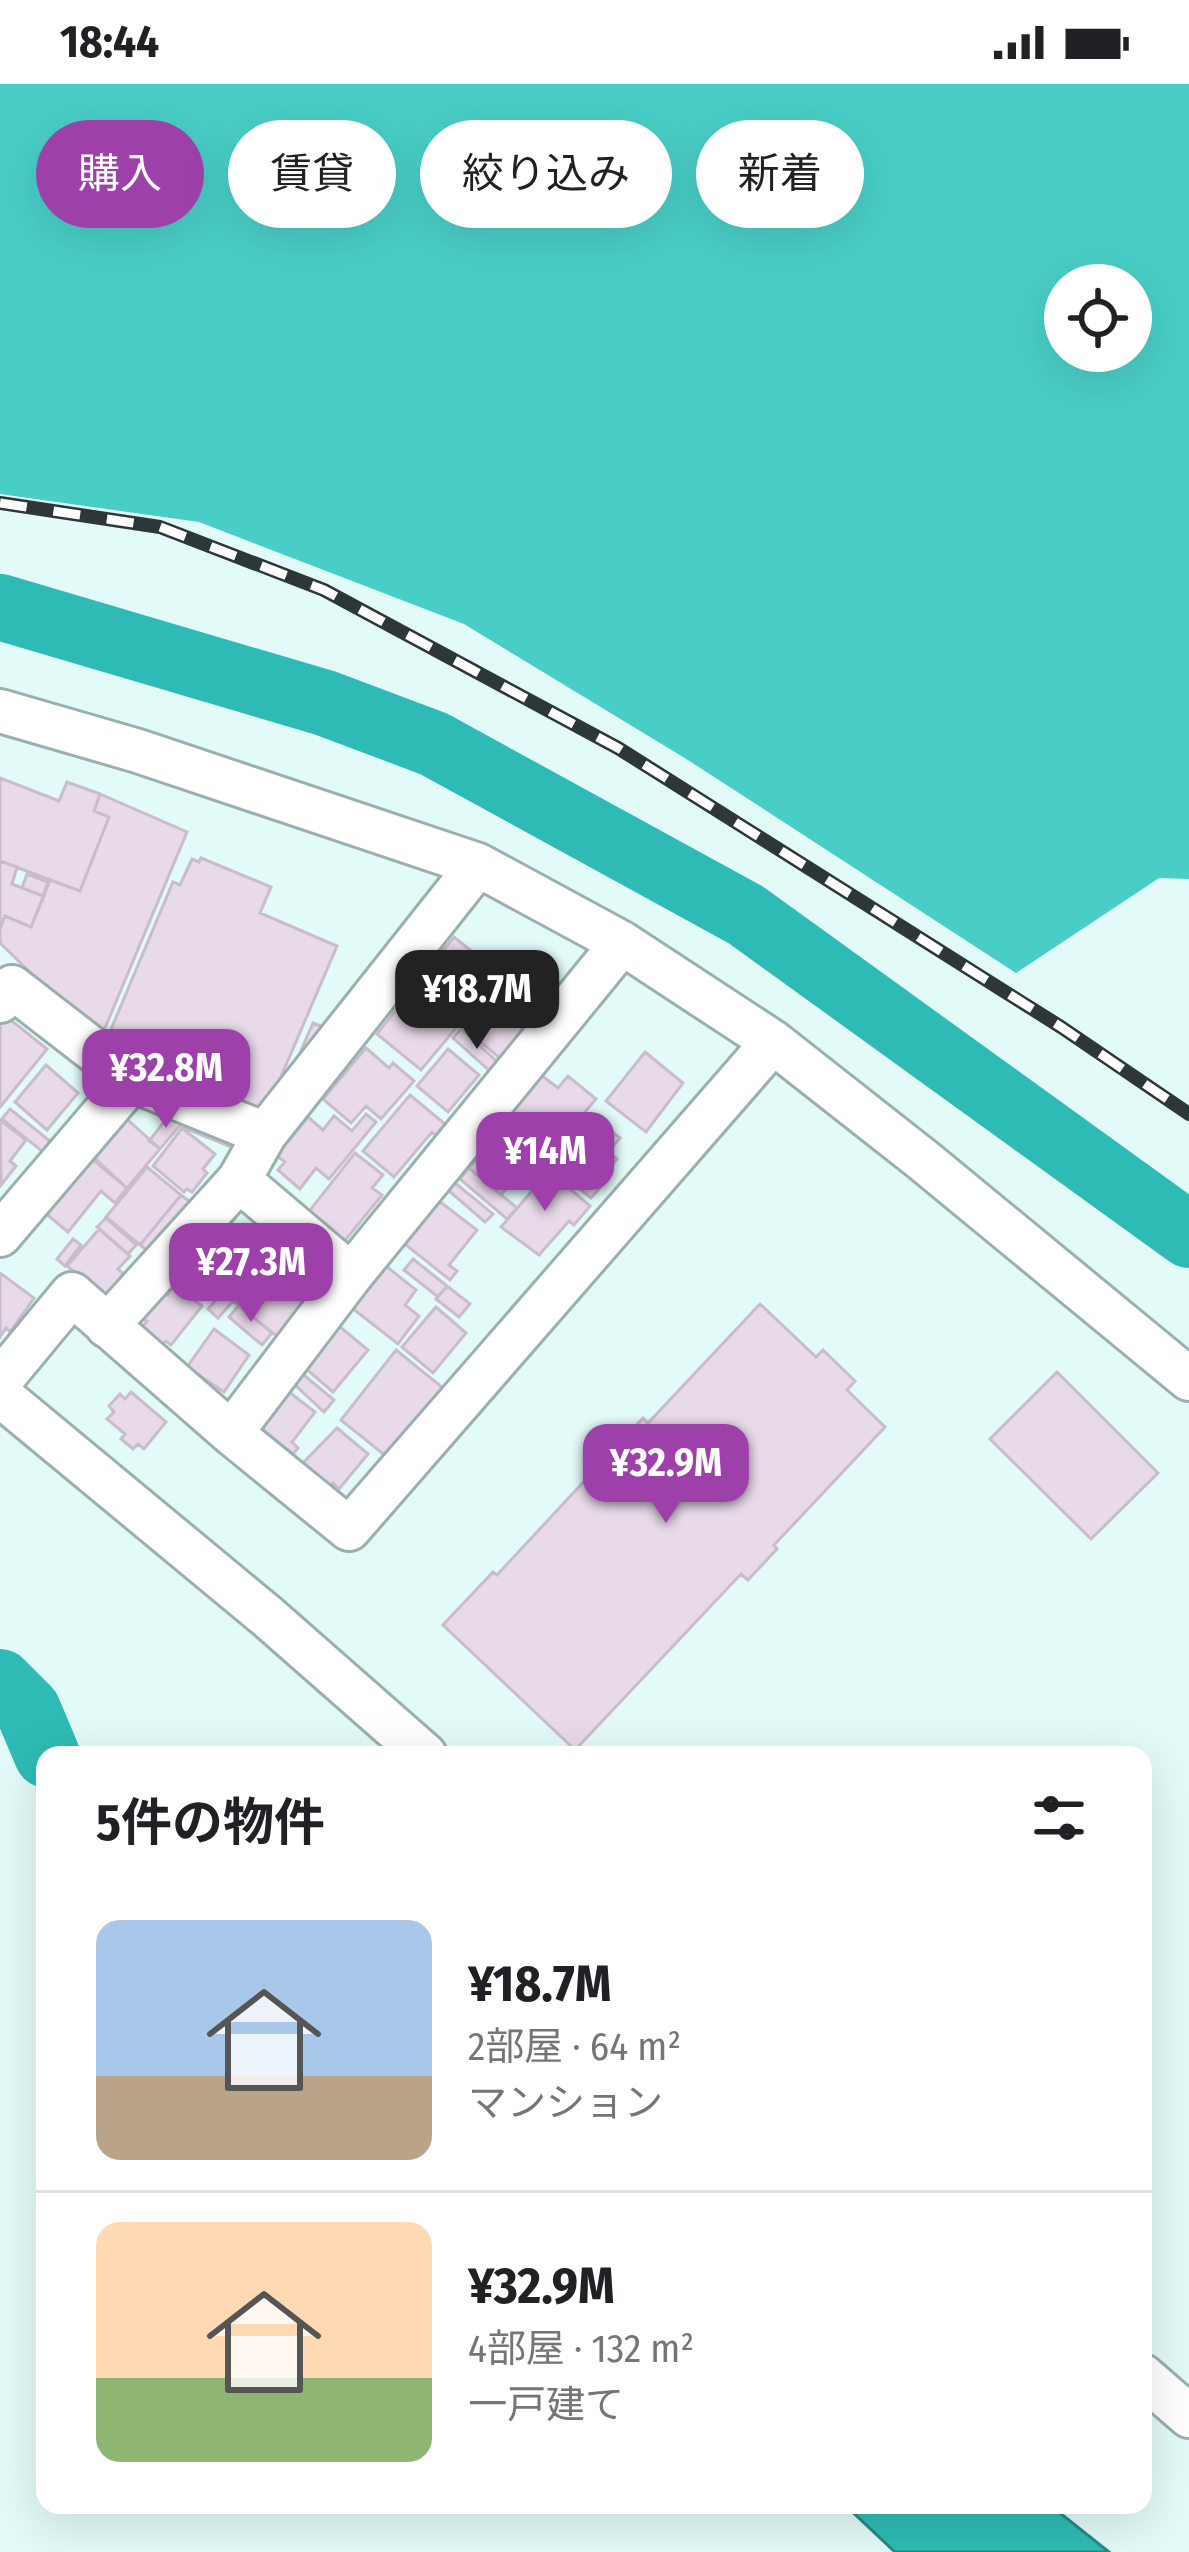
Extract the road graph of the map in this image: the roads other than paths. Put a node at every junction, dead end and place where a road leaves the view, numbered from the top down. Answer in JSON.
{"nodes":[{"id":1,"x":0,"y":711,"type":"edge"},
{"id":2,"x":478,"y":865,"type":"junction"},
{"id":3,"x":622,"y":944,"type":"junction"},
{"id":4,"x":0,"y":1001,"type":"edge"},
{"id":5,"x":773,"y":1042,"type":"junction"},
{"id":6,"x":132,"y":1080,"type":"junction"},
{"id":7,"x":265,"y":1134,"type":"junction"},
{"id":8,"x":238,"y":1180,"type":"junction"},
{"id":9,"x":0,"y":1234,"type":"edge"},
{"id":10,"x":351,"y":1275,"type":"junction"},
{"id":11,"x":107,"y":1326,"type":"junction"},
{"id":12,"x":1189,"y":1379,"type":"edge"},
{"id":13,"x":0,"y":1381,"type":"edge"},
{"id":14,"x":0,"y":1395,"type":"edge"},
{"id":15,"x":231,"y":1433,"type":"junction"},
{"id":16,"x":415,"y":1746,"type":"edge"},
{"id":17,"x":1152,"y":2384,"type":"edge"},
{"id":18,"x":1189,"y":2416,"type":"edge"}],
"edges":[{"from":1,"to":2,"type":"street"},
{"from":2,"to":3,"type":"street"},
{"from":2,"to":7,"type":"street"},
{"from":3,"to":5,"type":"street"},
{"from":3,"to":10,"type":"street"},
{"from":4,"to":6,"type":"street"},
{"from":5,"to":12,"type":"street"},
{"from":5,"to":15,"type":"street"},
{"from":6,"to":7,"type":"street"},
{"from":6,"to":9,"type":"street"},
{"from":7,"to":8,"type":"street"},
{"from":8,"to":10,"type":"street"},
{"from":8,"to":11,"type":"street"},
{"from":10,"to":15,"type":"street"},
{"from":11,"to":13,"type":"street"},
{"from":11,"to":15,"type":"street"},
{"from":14,"to":16,"type":"street"},
{"from":17,"to":18,"type":"street"}]}
